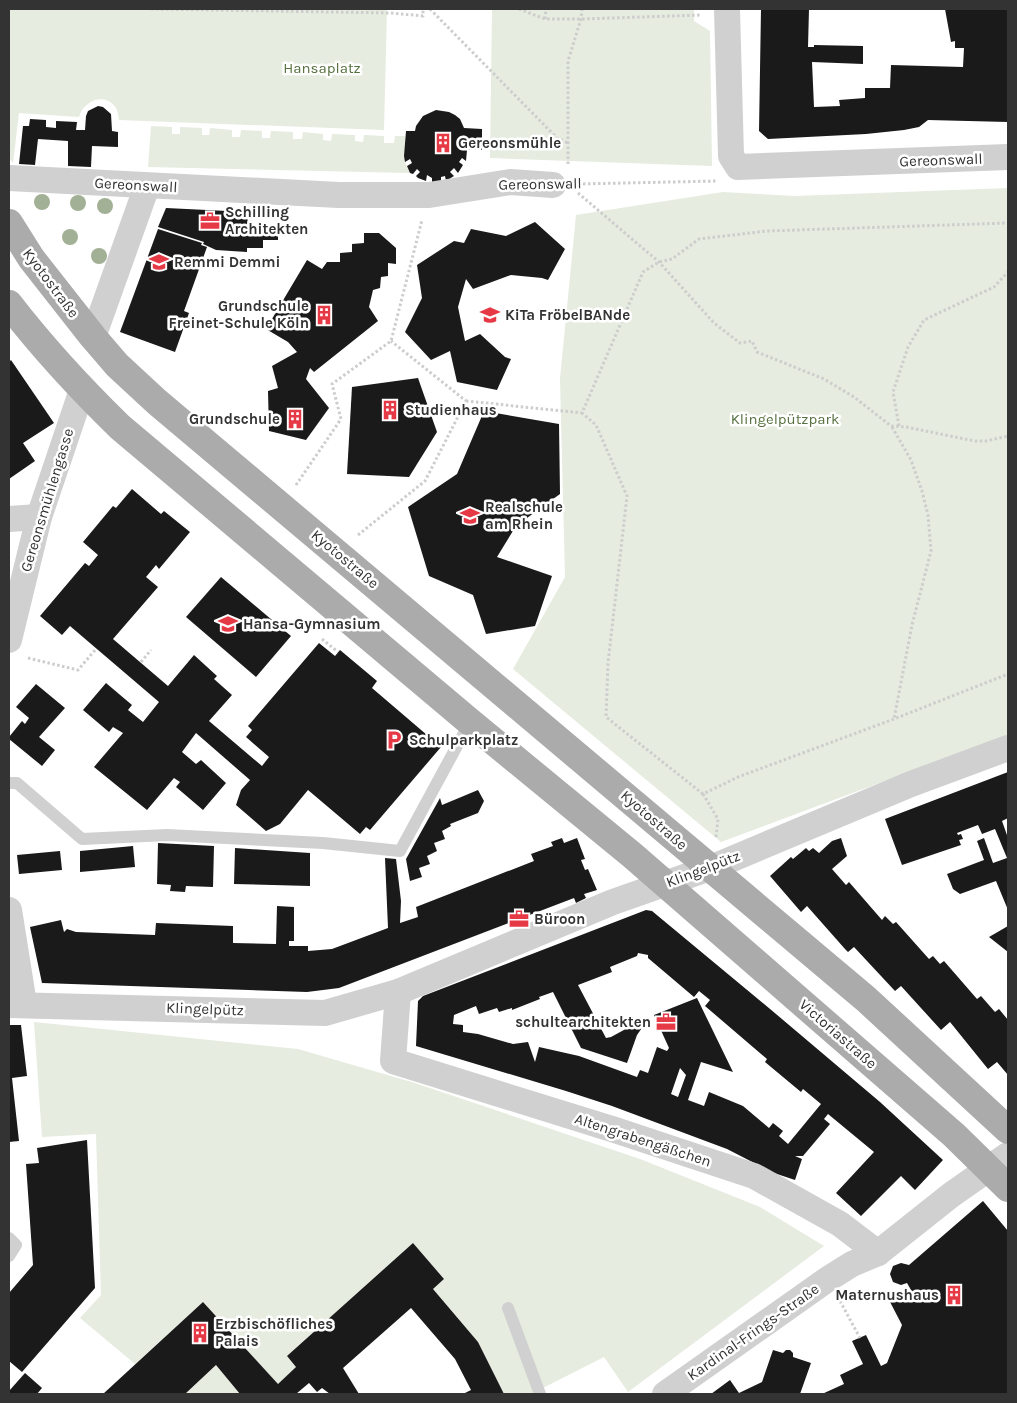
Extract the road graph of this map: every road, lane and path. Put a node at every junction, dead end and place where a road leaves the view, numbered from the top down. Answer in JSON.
{"nodes":[{"id":1,"x":151,"y":9,"type":"edge"},
{"id":2,"x":423,"y":9,"type":"edge"},
{"id":3,"x":430,"y":9,"type":"edge"},
{"id":4,"x":519,"y":9,"type":"edge"},
{"id":5,"x":546,"y":9,"type":"edge"},
{"id":6,"x":582,"y":9,"type":"edge"},
{"id":7,"x":727,"y":12,"type":"edge"},
{"id":8,"x":545,"y":19,"type":"junction"},
{"id":9,"x":582,"y":19,"type":"junction"},
{"id":10,"x":568,"y":143,"type":"junction"},
{"id":11,"x":1008,"y":157,"type":"edge"},
{"id":12,"x":738,"y":167,"type":"junction"},
{"id":13,"x":9,"y":178,"type":"edge"},
{"id":14,"x":561,"y":185,"type":"junction"},
{"id":15,"x":147,"y":186,"type":"junction"},
{"id":16,"x":429,"y":195,"type":"junction"},
{"id":17,"x":9,"y":223,"type":"edge"},
{"id":18,"x":1008,"y":223,"type":"edge"},
{"id":19,"x":659,"y":262,"type":"junction"},
{"id":20,"x":1008,"y":272,"type":"edge"},
{"id":21,"x":9,"y":304,"type":"edge"},
{"id":22,"x":93,"y":338,"type":"junction"},
{"id":23,"x":391,"y":341,"type":"junction"},
{"id":24,"x":82,"y":390,"type":"junction"},
{"id":25,"x":466,"y":401,"type":"junction"},
{"id":26,"x":582,"y":413,"type":"junction"},
{"id":27,"x":891,"y":426,"type":"junction"},
{"id":28,"x":900,"y":426,"type":"junction"},
{"id":29,"x":1008,"y":436,"type":"edge"},
{"id":30,"x":282,"y":506,"type":"junction"},
{"id":31,"x":39,"y":517,"type":"junction"},
{"id":32,"x":9,"y":519,"type":"edge"},
{"id":33,"x":336,"y":552,"type":"junction"},
{"id":34,"x":322,"y":639,"type":"dead end"},
{"id":35,"x":9,"y":640,"type":"edge"},
{"id":36,"x":96,"y":649,"type":"dead end"},
{"id":37,"x":151,"y":650,"type":"dead end"},
{"id":38,"x":338,"y":652,"type":"dead end"},
{"id":39,"x":141,"y":662,"type":"dead end"},
{"id":40,"x":49,"y":663,"type":"dead end"},
{"id":41,"x":1008,"y":674,"type":"edge"},
{"id":42,"x":894,"y":719,"type":"junction"},
{"id":43,"x":470,"y":722,"type":"junction"},
{"id":44,"x":1008,"y":748,"type":"edge"},
{"id":45,"x":9,"y":783,"type":"edge"},
{"id":46,"x":703,"y":794,"type":"junction"},
{"id":47,"x":711,"y":868,"type":"junction"},
{"id":48,"x":664,"y":884,"type":"junction"},
{"id":49,"x":9,"y":910,"type":"edge"},
{"id":50,"x":398,"y":992,"type":"junction"},
{"id":51,"x":16,"y":1004,"type":"edge"},
{"id":52,"x":1008,"y":1130,"type":"edge"},
{"id":53,"x":998,"y":1162,"type":"edge"},
{"id":54,"x":1008,"y":1188,"type":"edge"},
{"id":55,"x":9,"y":1238,"type":"edge"},
{"id":56,"x":878,"y":1253,"type":"junction"},
{"id":57,"x":9,"y":1256,"type":"edge"},
{"id":58,"x":843,"y":1307,"type":"dead end"},
{"id":59,"x":508,"y":1308,"type":"dead end"},
{"id":60,"x":860,"y":1338,"type":"dead end"},
{"id":61,"x":540,"y":1394,"type":"edge"},
{"id":62,"x":665,"y":1394,"type":"edge"}],
"edges":[{"from":1,"to":2,"type":"path"},
{"from":3,"to":10,"type":"path"},
{"from":4,"to":8,"type":"path"},
{"from":5,"to":8,"type":"path"},
{"from":6,"to":9,"type":"path"},
{"from":7,"to":9,"type":"path"},
{"from":7,"to":12,"type":"street"},
{"from":8,"to":9,"type":"path"},
{"from":9,"to":10,"type":"path"},
{"from":10,"to":14,"type":"path"},
{"from":11,"to":12,"type":"street","name":"Gereonswall"},
{"from":12,"to":14,"type":"path","name":"Gereonswall"},
{"from":13,"to":15,"type":"street","name":"Gereonswall"},
{"from":14,"to":16,"type":"street","name":"Gereonswall"},
{"from":14,"to":19,"type":"path"},
{"from":15,"to":16,"type":"street","name":"Gereonswall"},
{"from":15,"to":22,"type":"street"},
{"from":16,"to":23,"type":"path"},
{"from":17,"to":22,"type":"main road","name":"Kyotostraße"},
{"from":18,"to":19,"type":"path"},
{"from":19,"to":26,"type":"path"},
{"from":19,"to":27,"type":"path"},
{"from":20,"to":28,"type":"path"},
{"from":21,"to":24,"type":"main road"},
{"from":22,"to":30,"type":"main road","name":"Kyotostraße"},
{"from":23,"to":25,"type":"path"},
{"from":23,"to":30,"type":"path"},
{"from":24,"to":31,"type":"street","name":"Gereonsmühlengasse"},
{"from":24,"to":43,"type":"main road"},
{"from":25,"to":26,"type":"path"},
{"from":25,"to":33,"type":"path"},
{"from":26,"to":46,"type":"path"},
{"from":27,"to":28,"type":"path"},
{"from":27,"to":42,"type":"path"},
{"from":28,"to":29,"type":"path"},
{"from":30,"to":33,"type":"main road","name":"Kyotostraße"},
{"from":31,"to":32,"type":"street"},
{"from":31,"to":35,"type":"street","name":"Gereonsmühlengasse"},
{"from":33,"to":47,"type":"main road","name":"Kyotostraße"},
{"from":34,"to":38,"type":"path"},
{"from":36,"to":40,"type":"path"},
{"from":37,"to":39,"type":"path"},
{"from":41,"to":42,"type":"path"},
{"from":42,"to":46,"type":"path"},
{"from":43,"to":45,"type":"lane"},
{"from":43,"to":48,"type":"main road"},
{"from":44,"to":47,"type":"street","name":"Klingelpütz"},
{"from":46,"to":47,"type":"path"},
{"from":47,"to":48,"type":"street","name":"Klingelpütz"},
{"from":47,"to":52,"type":"main road"},
{"from":48,"to":50,"type":"street","name":"Klingelpütz"},
{"from":48,"to":53,"type":"main road","name":"Victoriastraße"},
{"from":49,"to":51,"type":"street"},
{"from":50,"to":51,"type":"street","name":"Klingelpütz"},
{"from":50,"to":56,"type":"street","name":"Altengrabengäßchen"},
{"from":53,"to":54,"type":"main road","name":"Victoriastraße"},
{"from":53,"to":56,"type":"street","name":"Kardinal-Frings-Straße"},
{"from":55,"to":57,"type":"lane"},
{"from":56,"to":62,"type":"street","name":"Kardinal-Frings-Straße"},
{"from":58,"to":60,"type":"path"},
{"from":59,"to":61,"type":"lane"}]}
